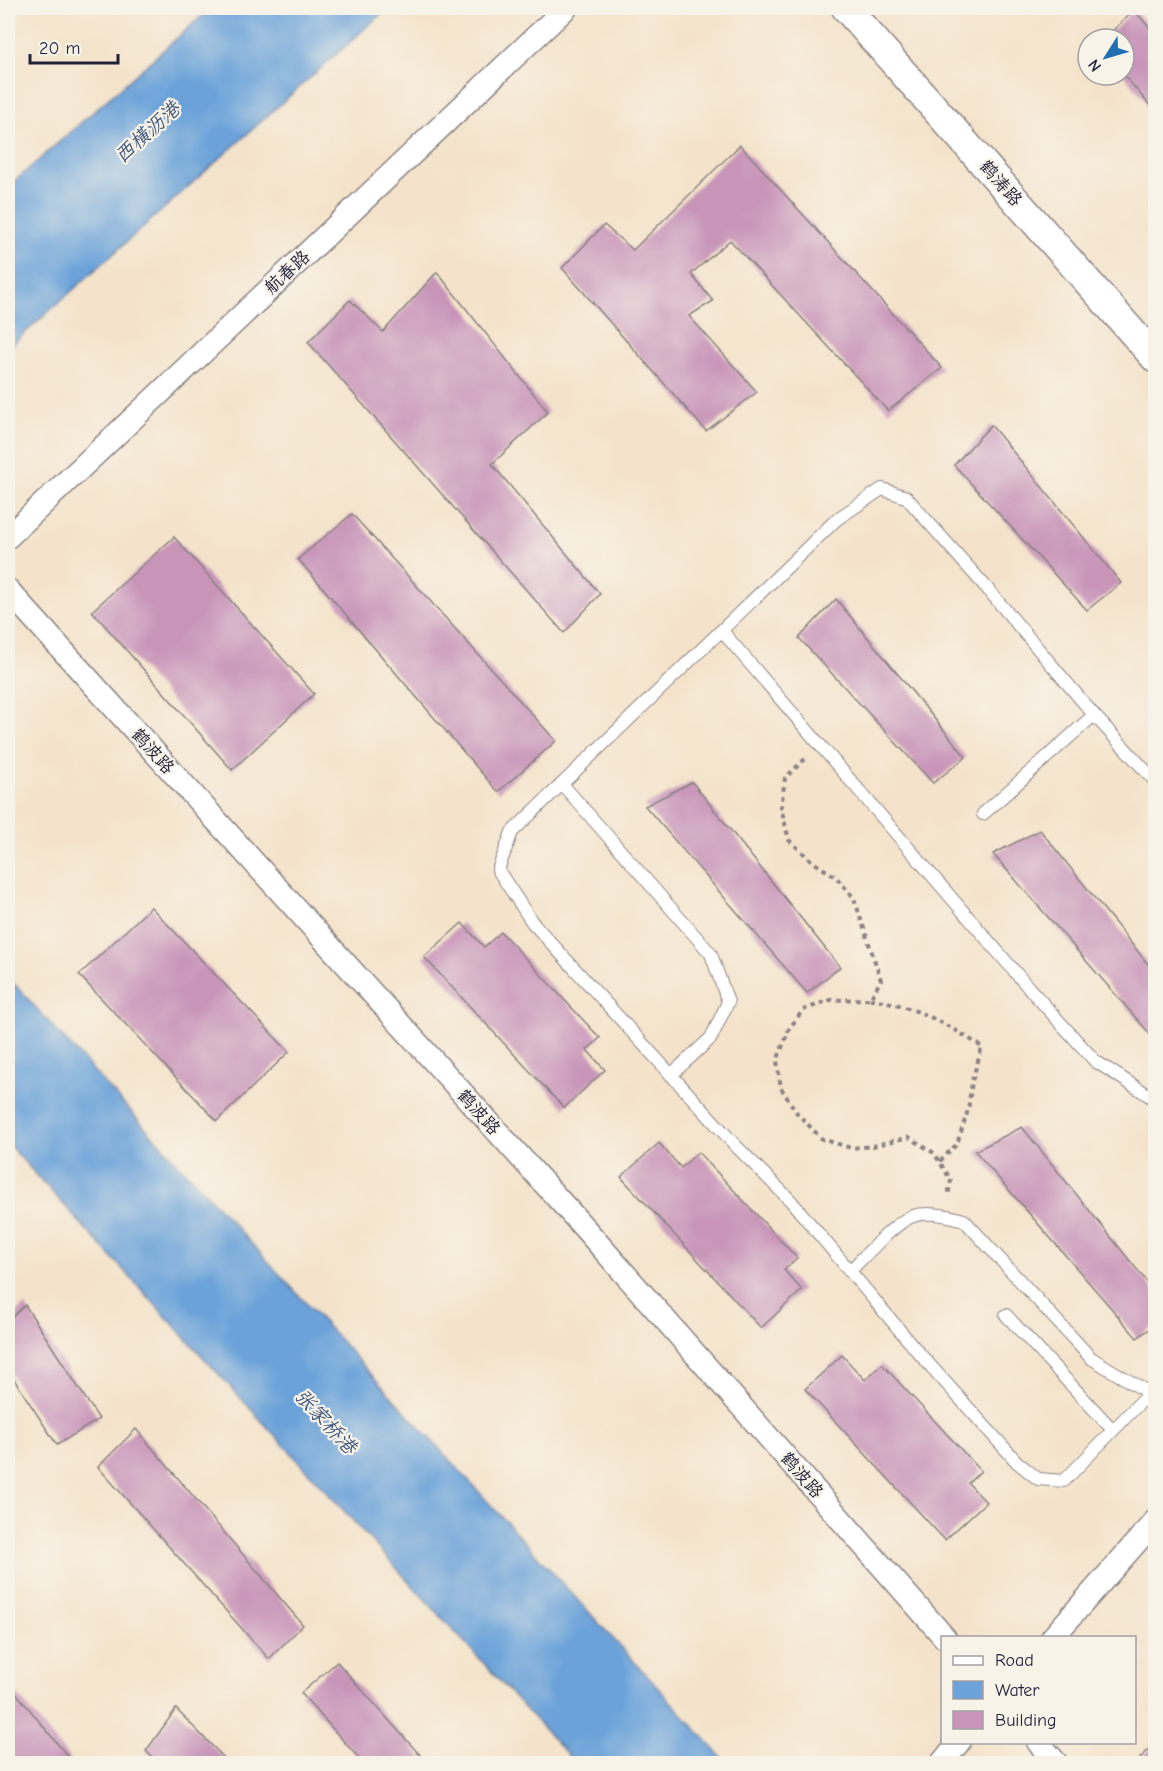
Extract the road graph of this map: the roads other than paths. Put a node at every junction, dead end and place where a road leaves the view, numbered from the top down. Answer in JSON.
{"nodes":[{"id":1,"x":566,"y":8,"type":"edge"},
{"id":2,"x":846,"y":8,"type":"edge"},
{"id":3,"x":1155,"y":359,"type":"edge"},
{"id":4,"x":8,"y":537,"type":"edge"},
{"id":5,"x":8,"y":590,"type":"edge"},
{"id":6,"x":722,"y":630,"type":"junction"},
{"id":7,"x":1094,"y":715,"type":"junction"},
{"id":8,"x":1155,"y":782,"type":"edge"},
{"id":9,"x":562,"y":784,"type":"junction"},
{"id":10,"x":982,"y":814,"type":"dead end"},
{"id":11,"x":671,"y":1075,"type":"junction"},
{"id":12,"x":1155,"y":1100,"type":"edge"},
{"id":13,"x":850,"y":1271,"type":"junction"},
{"id":14,"x":1006,"y":1315,"type":"dead end"},
{"id":15,"x":1152,"y":1389,"type":"edge"},
{"id":16,"x":1112,"y":1429,"type":"junction"},
{"id":17,"x":1155,"y":1520,"type":"edge"},
{"id":18,"x":943,"y":1636,"type":"edge"},
{"id":19,"x":1054,"y":1636,"type":"edge"},
{"id":20,"x":958,"y":1744,"type":"edge"},
{"id":21,"x":1039,"y":1744,"type":"edge"},
{"id":22,"x":941,"y":1764,"type":"edge"},
{"id":23,"x":1057,"y":1764,"type":"edge"}],
"edges":[{"from":1,"to":4,"type":"street","name":"航春路"},
{"from":2,"to":3,"type":"street","name":"鹤涛路"},
{"from":5,"to":18,"type":"street","name":"鹤波路"},
{"from":6,"to":7,"type":"lane"},
{"from":6,"to":9,"type":"lane"},
{"from":6,"to":12,"type":"lane"},
{"from":7,"to":8,"type":"lane"},
{"from":7,"to":10,"type":"lane"},
{"from":9,"to":11,"type":"lane"},
{"from":9,"to":11,"type":"lane"},
{"from":11,"to":13,"type":"lane"},
{"from":13,"to":15,"type":"lane"},
{"from":13,"to":16,"type":"lane"},
{"from":14,"to":16,"type":"lane"},
{"from":15,"to":16,"type":"lane"},
{"from":17,"to":19,"type":"street"},
{"from":20,"to":22,"type":"street"},
{"from":21,"to":23,"type":"street"}]}
